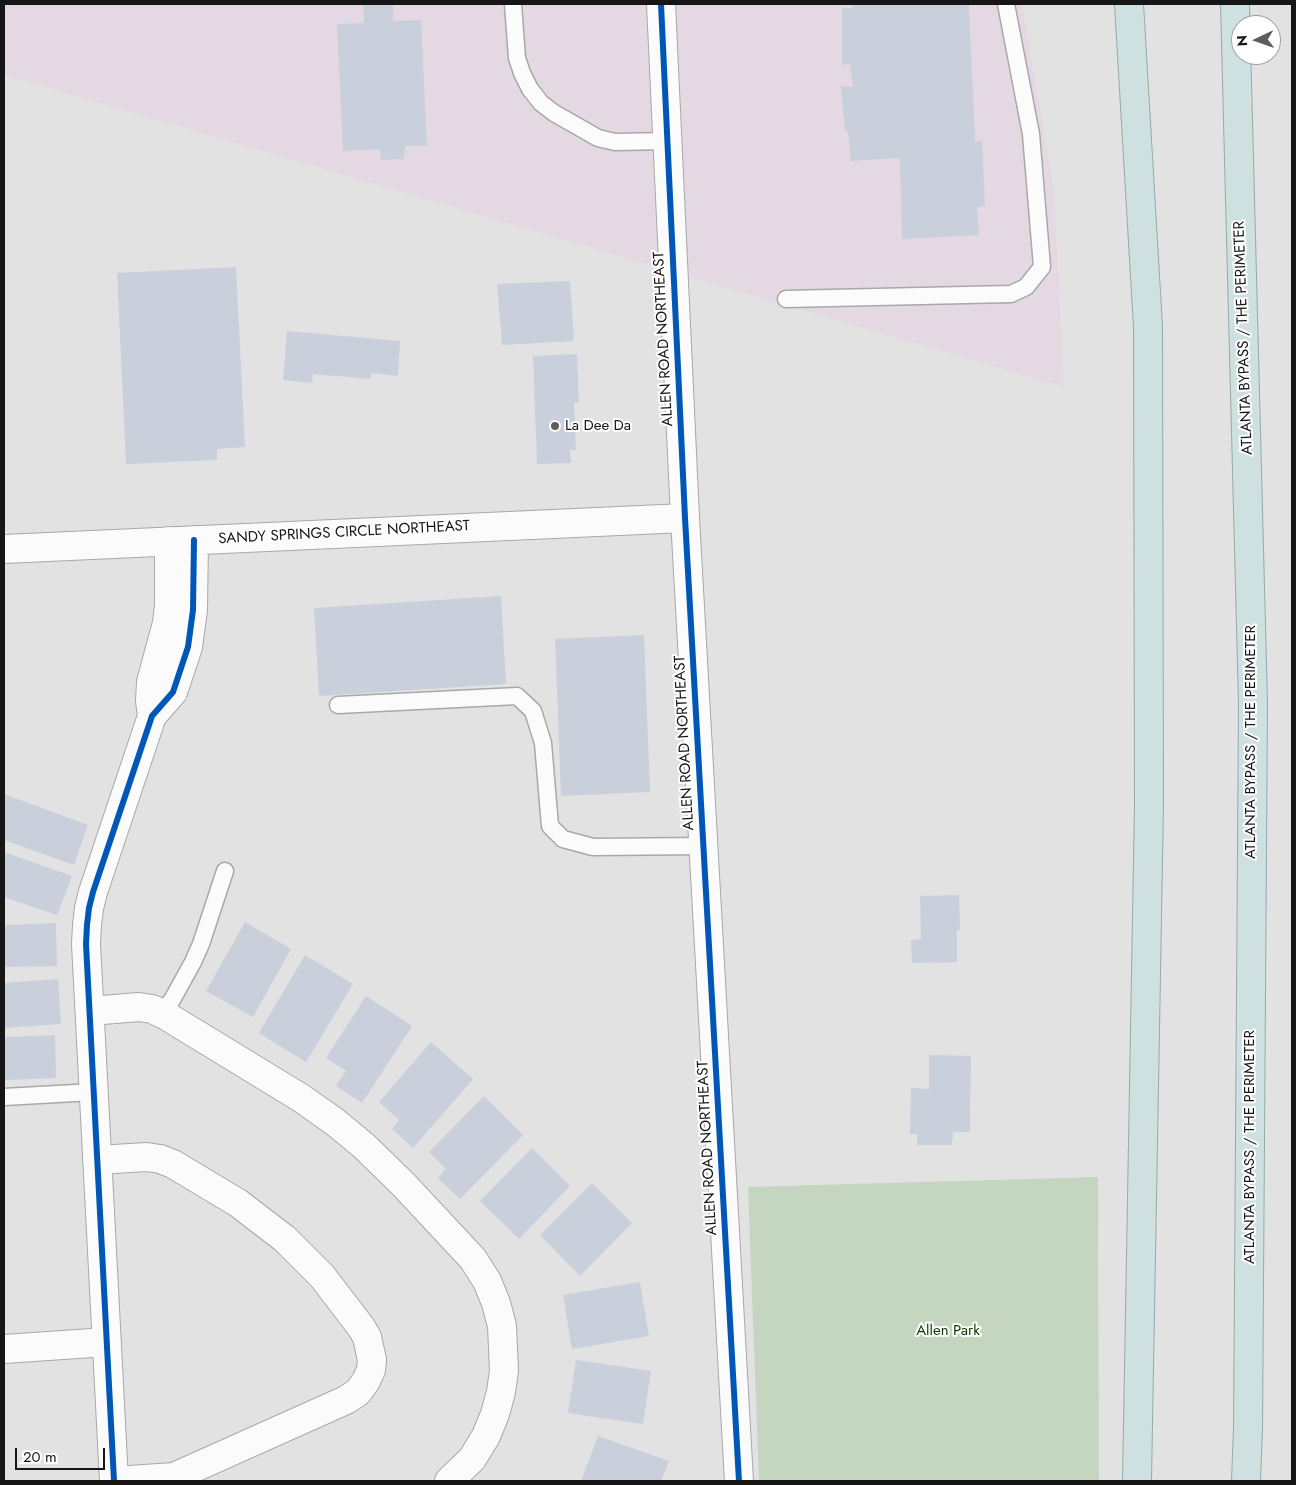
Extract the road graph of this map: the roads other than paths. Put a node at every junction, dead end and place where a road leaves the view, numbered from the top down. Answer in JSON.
{"nodes":[{"id":1,"x":513,"y":4,"type":"edge"},
{"id":2,"x":661,"y":4,"type":"edge"},
{"id":3,"x":1006,"y":4,"type":"edge"},
{"id":4,"x":1129,"y":4,"type":"edge"},
{"id":5,"x":1236,"y":4,"type":"edge"},
{"id":6,"x":668,"y":141,"type":"junction"},
{"id":7,"x":786,"y":299,"type":"dead end"},
{"id":8,"x":685,"y":518,"type":"junction"},
{"id":9,"x":181,"y":541,"type":"junction"},
{"id":10,"x":4,"y":549,"type":"edge"},
{"id":11,"x":157,"y":659,"type":"junction"},
{"id":12,"x":182,"y":668,"type":"junction"},
{"id":13,"x":338,"y":705,"type":"dead end"},
{"id":14,"x":152,"y":716,"type":"junction"},
{"id":15,"x":703,"y":846,"type":"junction"},
{"id":16,"x":225,"y":871,"type":"dead end"},
{"id":17,"x":90,"y":1011,"type":"junction"},
{"id":18,"x":161,"y":1013,"type":"junction"},
{"id":19,"x":94,"y":1092,"type":"junction"},
{"id":20,"x":4,"y":1097,"type":"edge"},
{"id":21,"x":97,"y":1160,"type":"junction"},
{"id":22,"x":107,"y":1342,"type":"junction"},
{"id":23,"x":4,"y":1349,"type":"edge"},
{"id":24,"x":115,"y":1481,"type":"edge"},
{"id":25,"x":449,"y":1481,"type":"edge"},
{"id":26,"x":739,"y":1481,"type":"edge"},
{"id":27,"x":1137,"y":1481,"type":"edge"},
{"id":28,"x":1246,"y":1481,"type":"edge"}],
"edges":[{"from":1,"to":6,"type":"lane"},
{"from":2,"to":6,"type":"street","name":"ALLEN ROAD NORTHEAST"},
{"from":3,"to":7,"type":"lane"},
{"from":4,"to":27,"type":"highway"},
{"from":5,"to":28,"type":"highway","name":"ATLANTA BYPASS / THE PERIMETER"},
{"from":6,"to":8,"type":"street","name":"ALLEN ROAD NORTHEAST"},
{"from":8,"to":9,"type":"street","name":"SANDY SPRINGS CIRCLE NORTHEAST"},
{"from":8,"to":15,"type":"street","name":"ALLEN ROAD NORTHEAST"},
{"from":9,"to":10,"type":"street","name":"SANDY SPRINGS CIRCLE NORTHEAST"},
{"from":9,"to":11,"type":"street"},
{"from":9,"to":12,"type":"street"},
{"from":11,"to":12,"type":"lane"},
{"from":11,"to":14,"type":"street"},
{"from":12,"to":14,"type":"street"},
{"from":13,"to":15,"type":"lane"},
{"from":14,"to":17,"type":"street"},
{"from":15,"to":26,"type":"street","name":"ALLEN ROAD NORTHEAST"},
{"from":16,"to":18,"type":"lane"},
{"from":17,"to":18,"type":"street"},
{"from":17,"to":19,"type":"street"},
{"from":18,"to":25,"type":"street"},
{"from":19,"to":20,"type":"lane"},
{"from":19,"to":21,"type":"street"},
{"from":21,"to":22,"type":"street"},
{"from":21,"to":24,"type":"street"},
{"from":22,"to":23,"type":"street"},
{"from":22,"to":24,"type":"street"}]}
